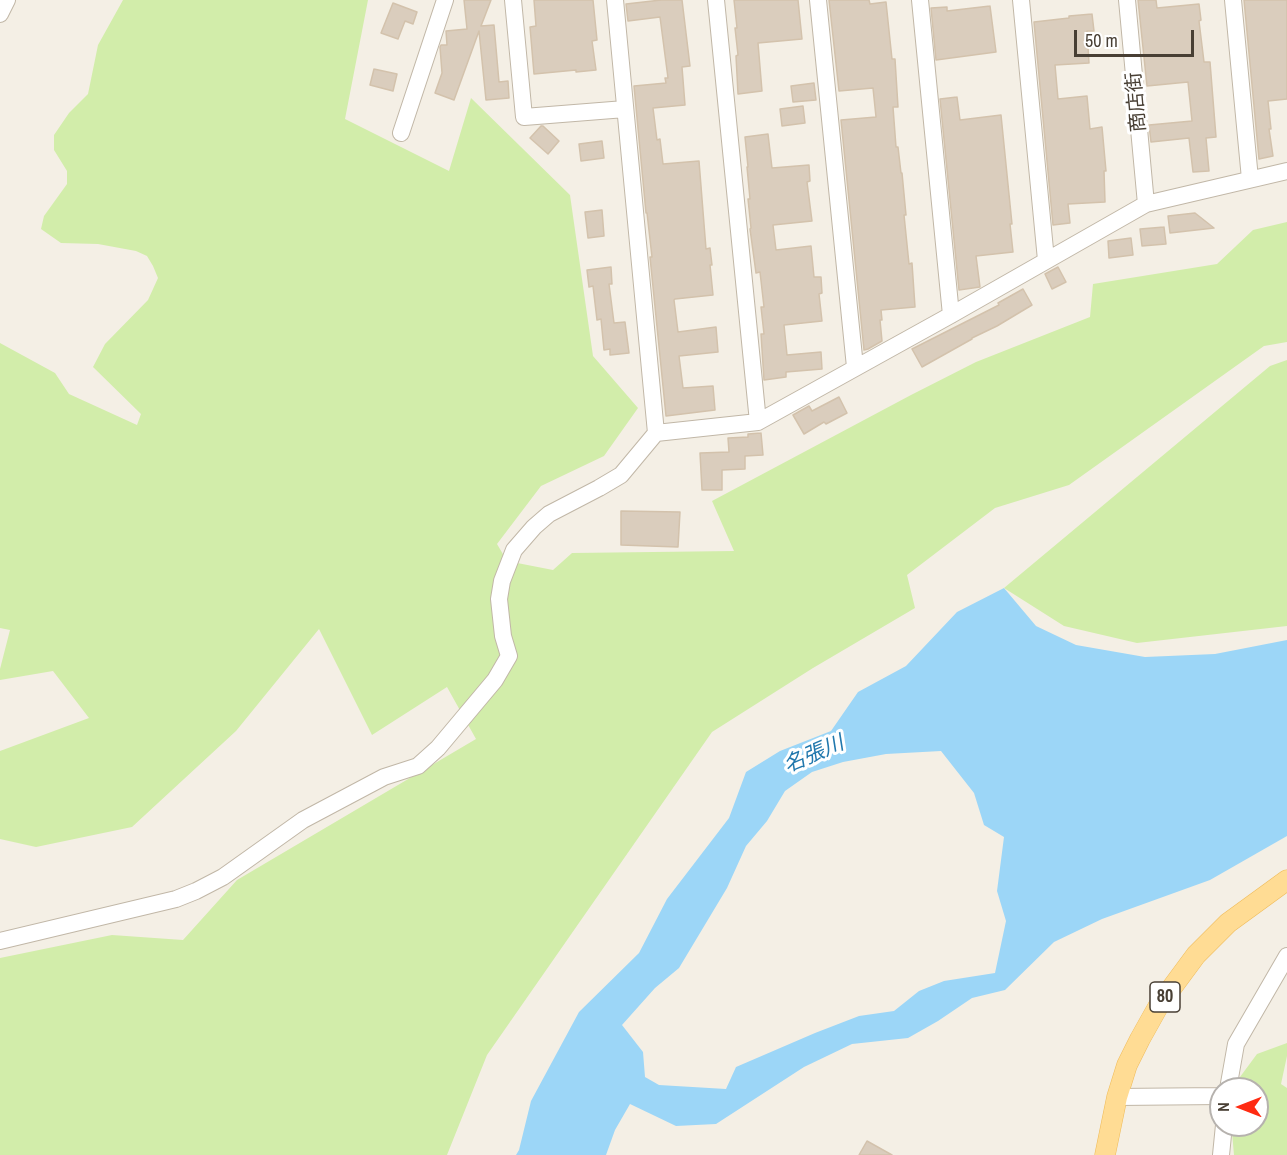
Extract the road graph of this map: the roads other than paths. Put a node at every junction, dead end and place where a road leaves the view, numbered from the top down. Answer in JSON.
{"nodes":[{"id":1,"x":7,"y":0,"type":"edge"},
{"id":2,"x":445,"y":0,"type":"edge"},
{"id":3,"x":513,"y":0,"type":"edge"},
{"id":4,"x":615,"y":0,"type":"edge"},
{"id":5,"x":716,"y":0,"type":"edge"},
{"id":6,"x":818,"y":0,"type":"edge"},
{"id":7,"x":920,"y":0,"type":"edge"},
{"id":8,"x":1021,"y":0,"type":"edge"},
{"id":9,"x":1127,"y":0,"type":"edge"},
{"id":10,"x":1233,"y":0,"type":"edge"},
{"id":11,"x":0,"y":14,"type":"edge"},
{"id":12,"x":625,"y":109,"type":"junction"},
{"id":13,"x":401,"y":133,"type":"dead end"},
{"id":14,"x":1287,"y":171,"type":"edge"},
{"id":15,"x":1250,"y":179,"type":"junction"},
{"id":16,"x":1146,"y":204,"type":"junction"},
{"id":17,"x":1047,"y":260,"type":"junction"},
{"id":18,"x":951,"y":315,"type":"junction"},
{"id":19,"x":855,"y":367,"type":"junction"},
{"id":20,"x":758,"y":422,"type":"junction"},
{"id":21,"x":656,"y":433,"type":"junction"},
{"id":22,"x":1287,"y":880,"type":"edge"},
{"id":23,"x":0,"y":941,"type":"edge"},
{"id":24,"x":1287,"y":956,"type":"edge"},
{"id":25,"x":1230,"y":1077,"type":"edge"},
{"id":26,"x":1117,"y":1096,"type":"junction"},
{"id":27,"x":1209,"y":1096,"type":"edge"},
{"id":28,"x":1223,"y":1137,"type":"edge"},
{"id":29,"x":1105,"y":1155,"type":"edge"},
{"id":30,"x":1221,"y":1155,"type":"edge"}],
"edges":[{"from":1,"to":11,"type":"street"},
{"from":2,"to":13,"type":"street"},
{"from":3,"to":12,"type":"street"},
{"from":4,"to":12,"type":"street"},
{"from":5,"to":20,"type":"street"},
{"from":6,"to":19,"type":"street"},
{"from":7,"to":18,"type":"street"},
{"from":8,"to":17,"type":"street"},
{"from":9,"to":16,"type":"street","name":"商店街"},
{"from":10,"to":15,"type":"street"},
{"from":12,"to":21,"type":"street"},
{"from":14,"to":15,"type":"street"},
{"from":15,"to":16,"type":"street"},
{"from":16,"to":17,"type":"street"},
{"from":17,"to":18,"type":"street"},
{"from":18,"to":19,"type":"street"},
{"from":19,"to":20,"type":"street"},
{"from":20,"to":21,"type":"street"},
{"from":21,"to":23,"type":"street"},
{"from":22,"to":26,"type":"main road","number":"80"},
{"from":24,"to":25,"type":"street"},
{"from":26,"to":27,"type":"street"},
{"from":26,"to":29,"type":"main road","number":"80"},
{"from":28,"to":30,"type":"street"}]}
